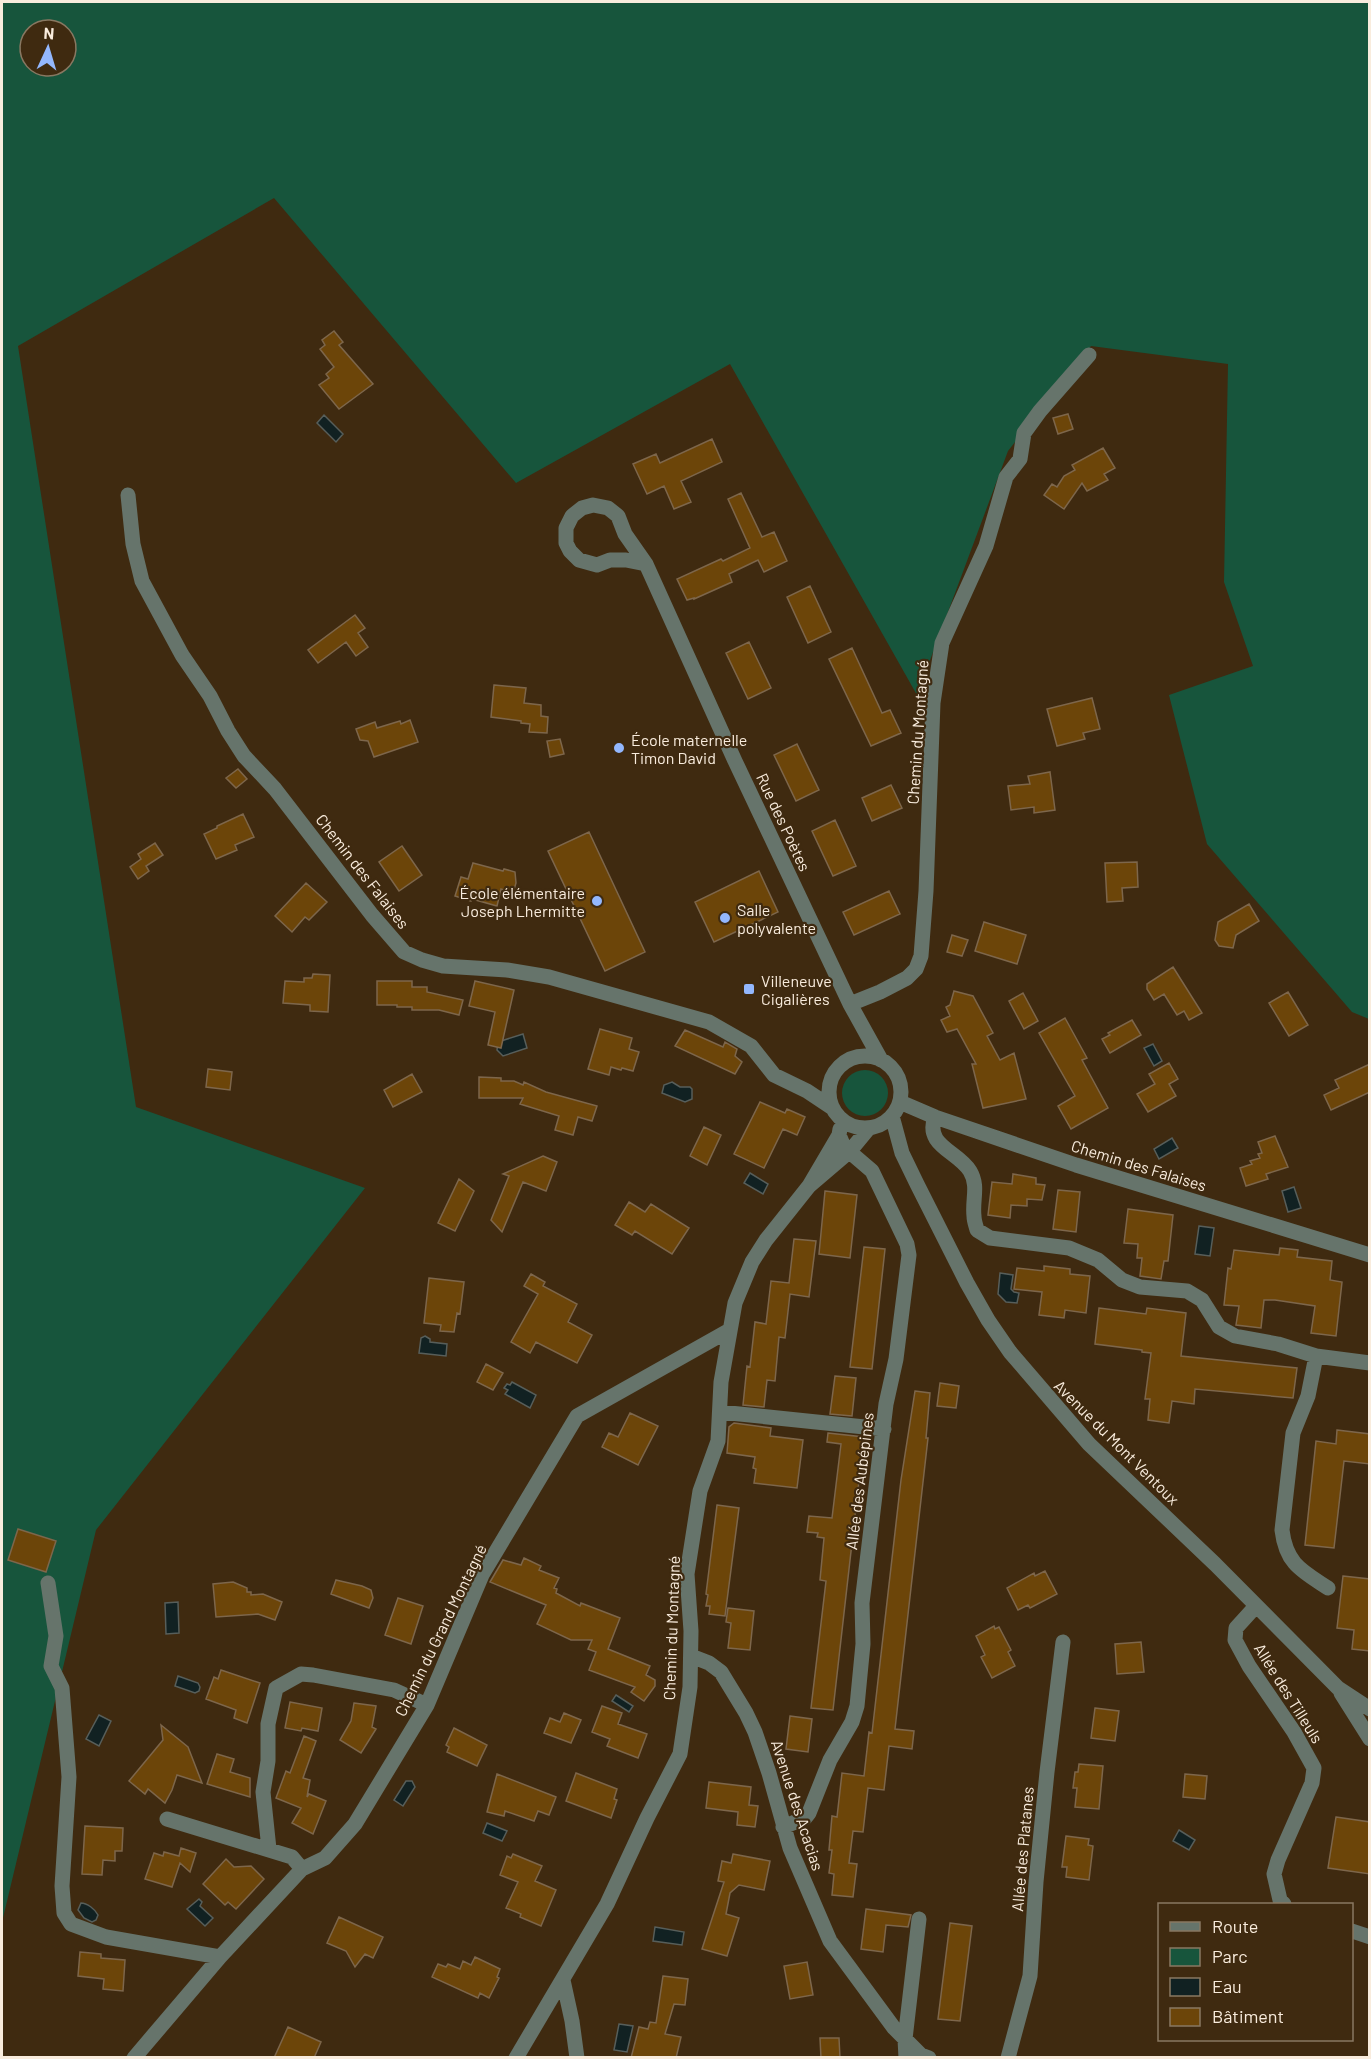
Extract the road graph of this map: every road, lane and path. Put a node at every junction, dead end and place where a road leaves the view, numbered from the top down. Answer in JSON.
{"nodes":[{"id":1,"x":1089,"y":355,"type":"dead end"},
{"id":2,"x":128,"y":495,"type":"dead end"},
{"id":3,"x":646,"y":564,"type":"junction"},
{"id":4,"x":850,"y":1004,"type":"junction"},
{"id":5,"x":862,"y":1029,"type":"junction"},
{"id":6,"x":861,"y":1056,"type":"junction"},
{"id":7,"x":881,"y":1060,"type":"junction"},
{"id":8,"x":829,"y":1084,"type":"junction"},
{"id":9,"x":807,"y":1091,"type":"junction"},
{"id":10,"x":831,"y":1107,"type":"junction"},
{"id":11,"x":896,"y":1109,"type":"junction"},
{"id":12,"x":935,"y":1117,"type":"junction"},
{"id":13,"x":874,"y":1127,"type":"junction"},
{"id":14,"x":840,"y":1128,"type":"junction"},
{"id":15,"x":850,"y":1151,"type":"junction"},
{"id":16,"x":902,"y":1153,"type":"junction"},
{"id":17,"x":809,"y":1186,"type":"junction"},
{"id":18,"x":1370,"y":1255,"type":"edge"},
{"id":19,"x":728,"y":1331,"type":"junction"},
{"id":20,"x":1316,"y":1356,"type":"junction"},
{"id":21,"x":1370,"y":1363,"type":"edge"},
{"id":22,"x":720,"y":1412,"type":"junction"},
{"id":23,"x":884,"y":1429,"type":"junction"},
{"id":24,"x":48,"y":1583,"type":"dead end"},
{"id":25,"x":1328,"y":1588,"type":"dead end"},
{"id":26,"x":1256,"y":1606,"type":"junction"},
{"id":27,"x":1064,"y":1642,"type":"dead end"},
{"id":28,"x":691,"y":1656,"type":"junction"},
{"id":29,"x":1338,"y":1688,"type":"junction"},
{"id":30,"x":427,"y":1705,"type":"junction"},
{"id":31,"x":1370,"y":1709,"type":"edge"},
{"id":32,"x":1370,"y":1739,"type":"edge"},
{"id":33,"x":167,"y":1819,"type":"dead end"},
{"id":34,"x":783,"y":1827,"type":"junction"},
{"id":35,"x":269,"y":1849,"type":"junction"},
{"id":36,"x":302,"y":1869,"type":"junction"},
{"id":37,"x":1282,"y":1903,"type":"edge"},
{"id":38,"x":919,"y":1919,"type":"dead end"},
{"id":39,"x":1353,"y":1931,"type":"edge"},
{"id":40,"x":1370,"y":1937,"type":"edge"},
{"id":41,"x":220,"y":1957,"type":"junction"},
{"id":42,"x":563,"y":1980,"type":"junction"},
{"id":43,"x":905,"y":2039,"type":"junction"},
{"id":44,"x":134,"y":2058,"type":"edge"},
{"id":45,"x":516,"y":2058,"type":"edge"},
{"id":46,"x":577,"y":2058,"type":"edge"},
{"id":47,"x":906,"y":2058,"type":"edge"},
{"id":48,"x":928,"y":2058,"type":"edge"},
{"id":49,"x":1008,"y":2058,"type":"edge"}],
"edges":[{"from":1,"to":4,"type":"street","name":"Chemin du Montagné"},
{"from":2,"to":9,"type":"street","name":"Chemin des Falaises"},
{"from":3,"to":3,"type":"street","name":"Rue des Poètes"},
{"from":3,"to":4,"type":"street","name":"Rue des Poètes"},
{"from":4,"to":5,"type":"street","name":"Rue des Poètes"},
{"from":5,"to":6,"type":"street","name":"Rue des Poètes"},
{"from":5,"to":7,"type":"street","name":"Rue des Poètes"},
{"from":6,"to":7,"type":"street"},
{"from":6,"to":8,"type":"street"},
{"from":7,"to":11,"type":"street"},
{"from":8,"to":9,"type":"street"},
{"from":8,"to":10,"type":"street"},
{"from":9,"to":10,"type":"street","name":"Chemin des Falaises"},
{"from":10,"to":14,"type":"street"},
{"from":11,"to":12,"type":"street","name":"Chemin des Falaises"},
{"from":11,"to":13,"type":"street"},
{"from":11,"to":16,"type":"street","name":"Avenue du Mont Ventoux"},
{"from":12,"to":18,"type":"street","name":"Chemin des Falaises"},
{"from":12,"to":20,"type":"street"},
{"from":13,"to":14,"type":"street"},
{"from":13,"to":15,"type":"street","name":"Chemin du Montagné"},
{"from":13,"to":16,"type":"street","name":"Avenue du Mont Ventoux"},
{"from":14,"to":15,"type":"street","name":"Allée des Aubépines"},
{"from":14,"to":17,"type":"street","name":"Chemin du Montagné"},
{"from":15,"to":17,"type":"street","name":"Chemin du Montagné"},
{"from":15,"to":23,"type":"street","name":"Allée des Aubépines"},
{"from":16,"to":26,"type":"street","name":"Avenue du Mont Ventoux"},
{"from":17,"to":19,"type":"street","name":"Chemin du Montagné"},
{"from":19,"to":22,"type":"street","name":"Chemin du Montagné"},
{"from":19,"to":30,"type":"street","name":"Chemin du Grand Montagné"},
{"from":20,"to":21,"type":"street"},
{"from":20,"to":25,"type":"street"},
{"from":22,"to":23,"type":"street"},
{"from":22,"to":28,"type":"street","name":"Chemin du Montagné"},
{"from":23,"to":34,"type":"street","name":"Allée des Aubépines"},
{"from":24,"to":41,"type":"street"},
{"from":26,"to":29,"type":"street","name":"Avenue du Mont Ventoux"},
{"from":26,"to":37,"type":"street","name":"Allée des Tilleuls"},
{"from":27,"to":49,"type":"street","name":"Allée des Platanes"},
{"from":28,"to":34,"type":"street","name":"Avenue des Acacias"},
{"from":28,"to":42,"type":"street","name":"Chemin du Montagné"},
{"from":29,"to":31,"type":"street","name":"Avenue du Mont Ventoux"},
{"from":29,"to":32,"type":"street","name":"Avenue du Mont Ventoux"},
{"from":30,"to":35,"type":"street"},
{"from":30,"to":36,"type":"street","name":"Chemin du Grand Montagné"},
{"from":33,"to":35,"type":"street"},
{"from":34,"to":43,"type":"street","name":"Avenue des Acacias"},
{"from":35,"to":36,"type":"street"},
{"from":36,"to":41,"type":"street","name":"Chemin du Grand Montagné"},
{"from":38,"to":43,"type":"street"},
{"from":39,"to":40,"type":"street"},
{"from":41,"to":44,"type":"street","name":"Chemin du Grand Montagné"},
{"from":42,"to":45,"type":"street","name":"Chemin du Montagné"},
{"from":42,"to":46,"type":"street"},
{"from":43,"to":47,"type":"street"},
{"from":43,"to":48,"type":"street","name":"Avenue des Acacias"}]}
